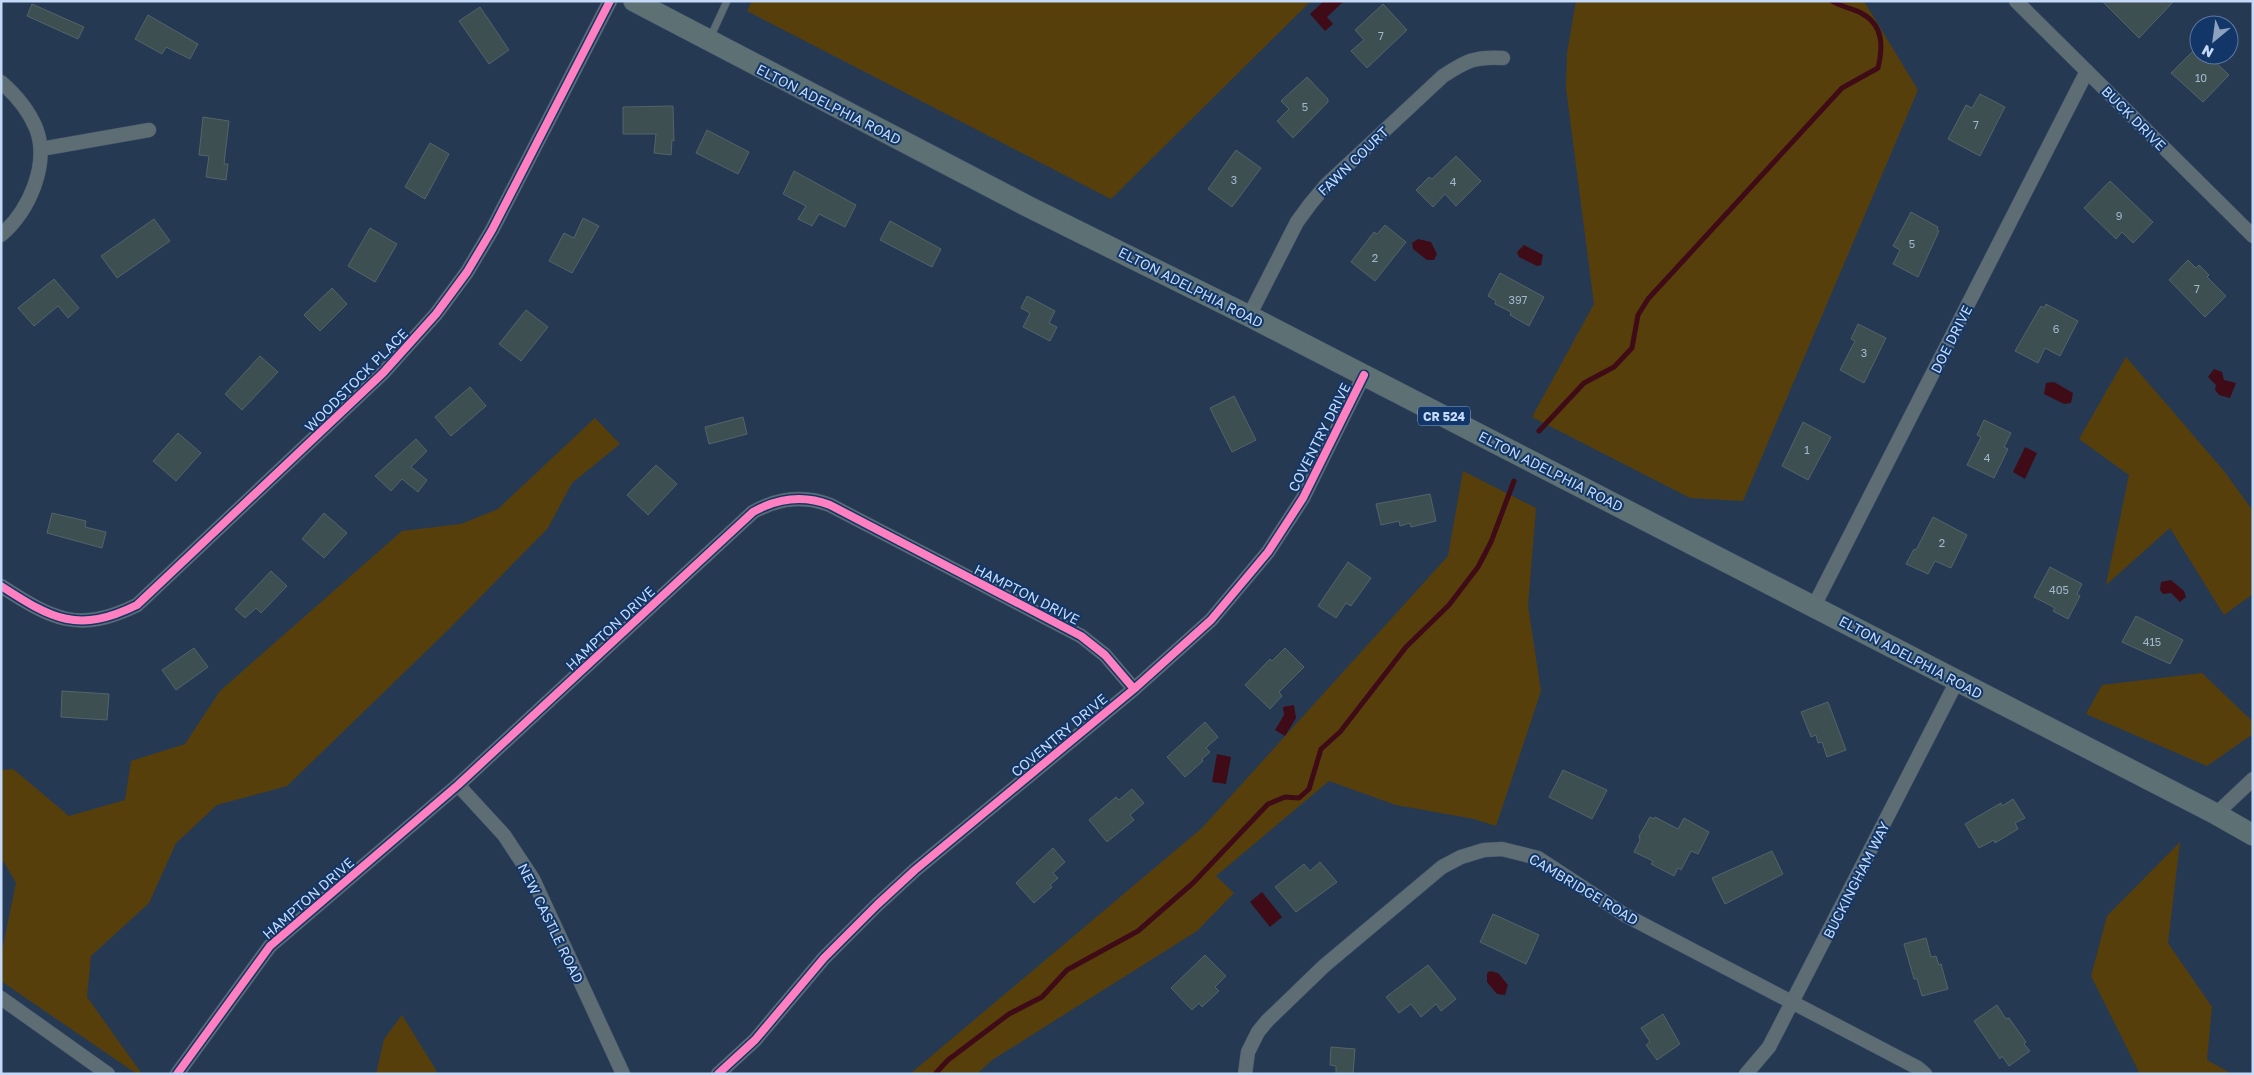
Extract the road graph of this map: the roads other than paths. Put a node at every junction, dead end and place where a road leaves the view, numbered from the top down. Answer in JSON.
{"nodes":[{"id":1,"x":610,"y":1,"type":"edge"},
{"id":2,"x":634,"y":1,"type":"edge"},
{"id":3,"x":727,"y":1,"type":"edge"},
{"id":4,"x":2016,"y":1,"type":"edge"},
{"id":5,"x":709,"y":40,"type":"junction"},
{"id":6,"x":1503,"y":58,"type":"dead end"},
{"id":7,"x":2087,"y":71,"type":"junction"},
{"id":8,"x":1,"y":82,"type":"edge"},
{"id":9,"x":149,"y":130,"type":"dead end"},
{"id":10,"x":41,"y":149,"type":"junction"},
{"id":11,"x":1,"y":235,"type":"edge"},
{"id":12,"x":2253,"y":236,"type":"edge"},
{"id":13,"x":1249,"y":316,"type":"junction"},
{"id":14,"x":1364,"y":375,"type":"junction"},
{"id":15,"x":1,"y":586,"type":"edge"},
{"id":16,"x":1814,"y":606,"type":"junction"},
{"id":17,"x":1957,"y":681,"type":"junction"},
{"id":18,"x":1134,"y":689,"type":"junction"},
{"id":19,"x":2253,"y":779,"type":"edge"},
{"id":20,"x":458,"y":785,"type":"junction"},
{"id":21,"x":2216,"y":814,"type":"junction"},
{"id":22,"x":2253,"y":835,"type":"edge"},
{"id":23,"x":1,"y":998,"type":"edge"},
{"id":24,"x":1793,"y":1002,"type":"junction"},
{"id":25,"x":108,"y":1074,"type":"edge"},
{"id":26,"x":177,"y":1074,"type":"edge"},
{"id":27,"x":623,"y":1074,"type":"edge"},
{"id":28,"x":718,"y":1074,"type":"edge"},
{"id":29,"x":1245,"y":1074,"type":"edge"},
{"id":30,"x":1746,"y":1074,"type":"edge"},
{"id":31,"x":1925,"y":1074,"type":"edge"}],
"edges":[{"from":1,"to":15,"type":"street","name":"WOODSTOCK PLACE"},
{"from":2,"to":5,"type":"main road","name":"ELTON ADELPHIA ROAD","number":"CR 524"},
{"from":3,"to":5,"type":"lane"},
{"from":4,"to":7,"type":"street","name":"BUCK DRIVE"},
{"from":5,"to":13,"type":"main road","name":"ELTON ADELPHIA ROAD","number":"CR 524"},
{"from":6,"to":13,"type":"street","name":"FAWN COURT"},
{"from":7,"to":12,"type":"street","name":"BUCK DRIVE"},
{"from":7,"to":16,"type":"street","name":"DOE DRIVE"},
{"from":8,"to":10,"type":"street"},
{"from":9,"to":10,"type":"street"},
{"from":10,"to":11,"type":"street"},
{"from":13,"to":14,"type":"main road","name":"ELTON ADELPHIA ROAD","number":"CR 524"},
{"from":14,"to":16,"type":"main road","name":"ELTON ADELPHIA ROAD","number":"CR 524"},
{"from":14,"to":18,"type":"street","name":"COVENTRY DRIVE"},
{"from":16,"to":17,"type":"main road","name":"ELTON ADELPHIA ROAD","number":"CR 524"},
{"from":17,"to":21,"type":"main road","name":"ELTON ADELPHIA ROAD","number":"CR 524"},
{"from":17,"to":24,"type":"street","name":"BUCKINGHAM WAY"},
{"from":18,"to":20,"type":"street","name":"HAMPTON DRIVE"},
{"from":18,"to":28,"type":"street","name":"COVENTRY DRIVE"},
{"from":19,"to":21,"type":"street"},
{"from":20,"to":26,"type":"street","name":"HAMPTON DRIVE"},
{"from":20,"to":27,"type":"street","name":"NEW CASTLE ROAD"},
{"from":21,"to":22,"type":"main road","name":"ELTON ADELPHIA ROAD","number":"CR 524"},
{"from":23,"to":25,"type":"street"},
{"from":24,"to":29,"type":"street","name":"CAMBRIDGE ROAD"},
{"from":24,"to":30,"type":"street","name":"BUCKINGHAM WAY"},
{"from":24,"to":31,"type":"street","name":"CAMBRIDGE ROAD"}]}
